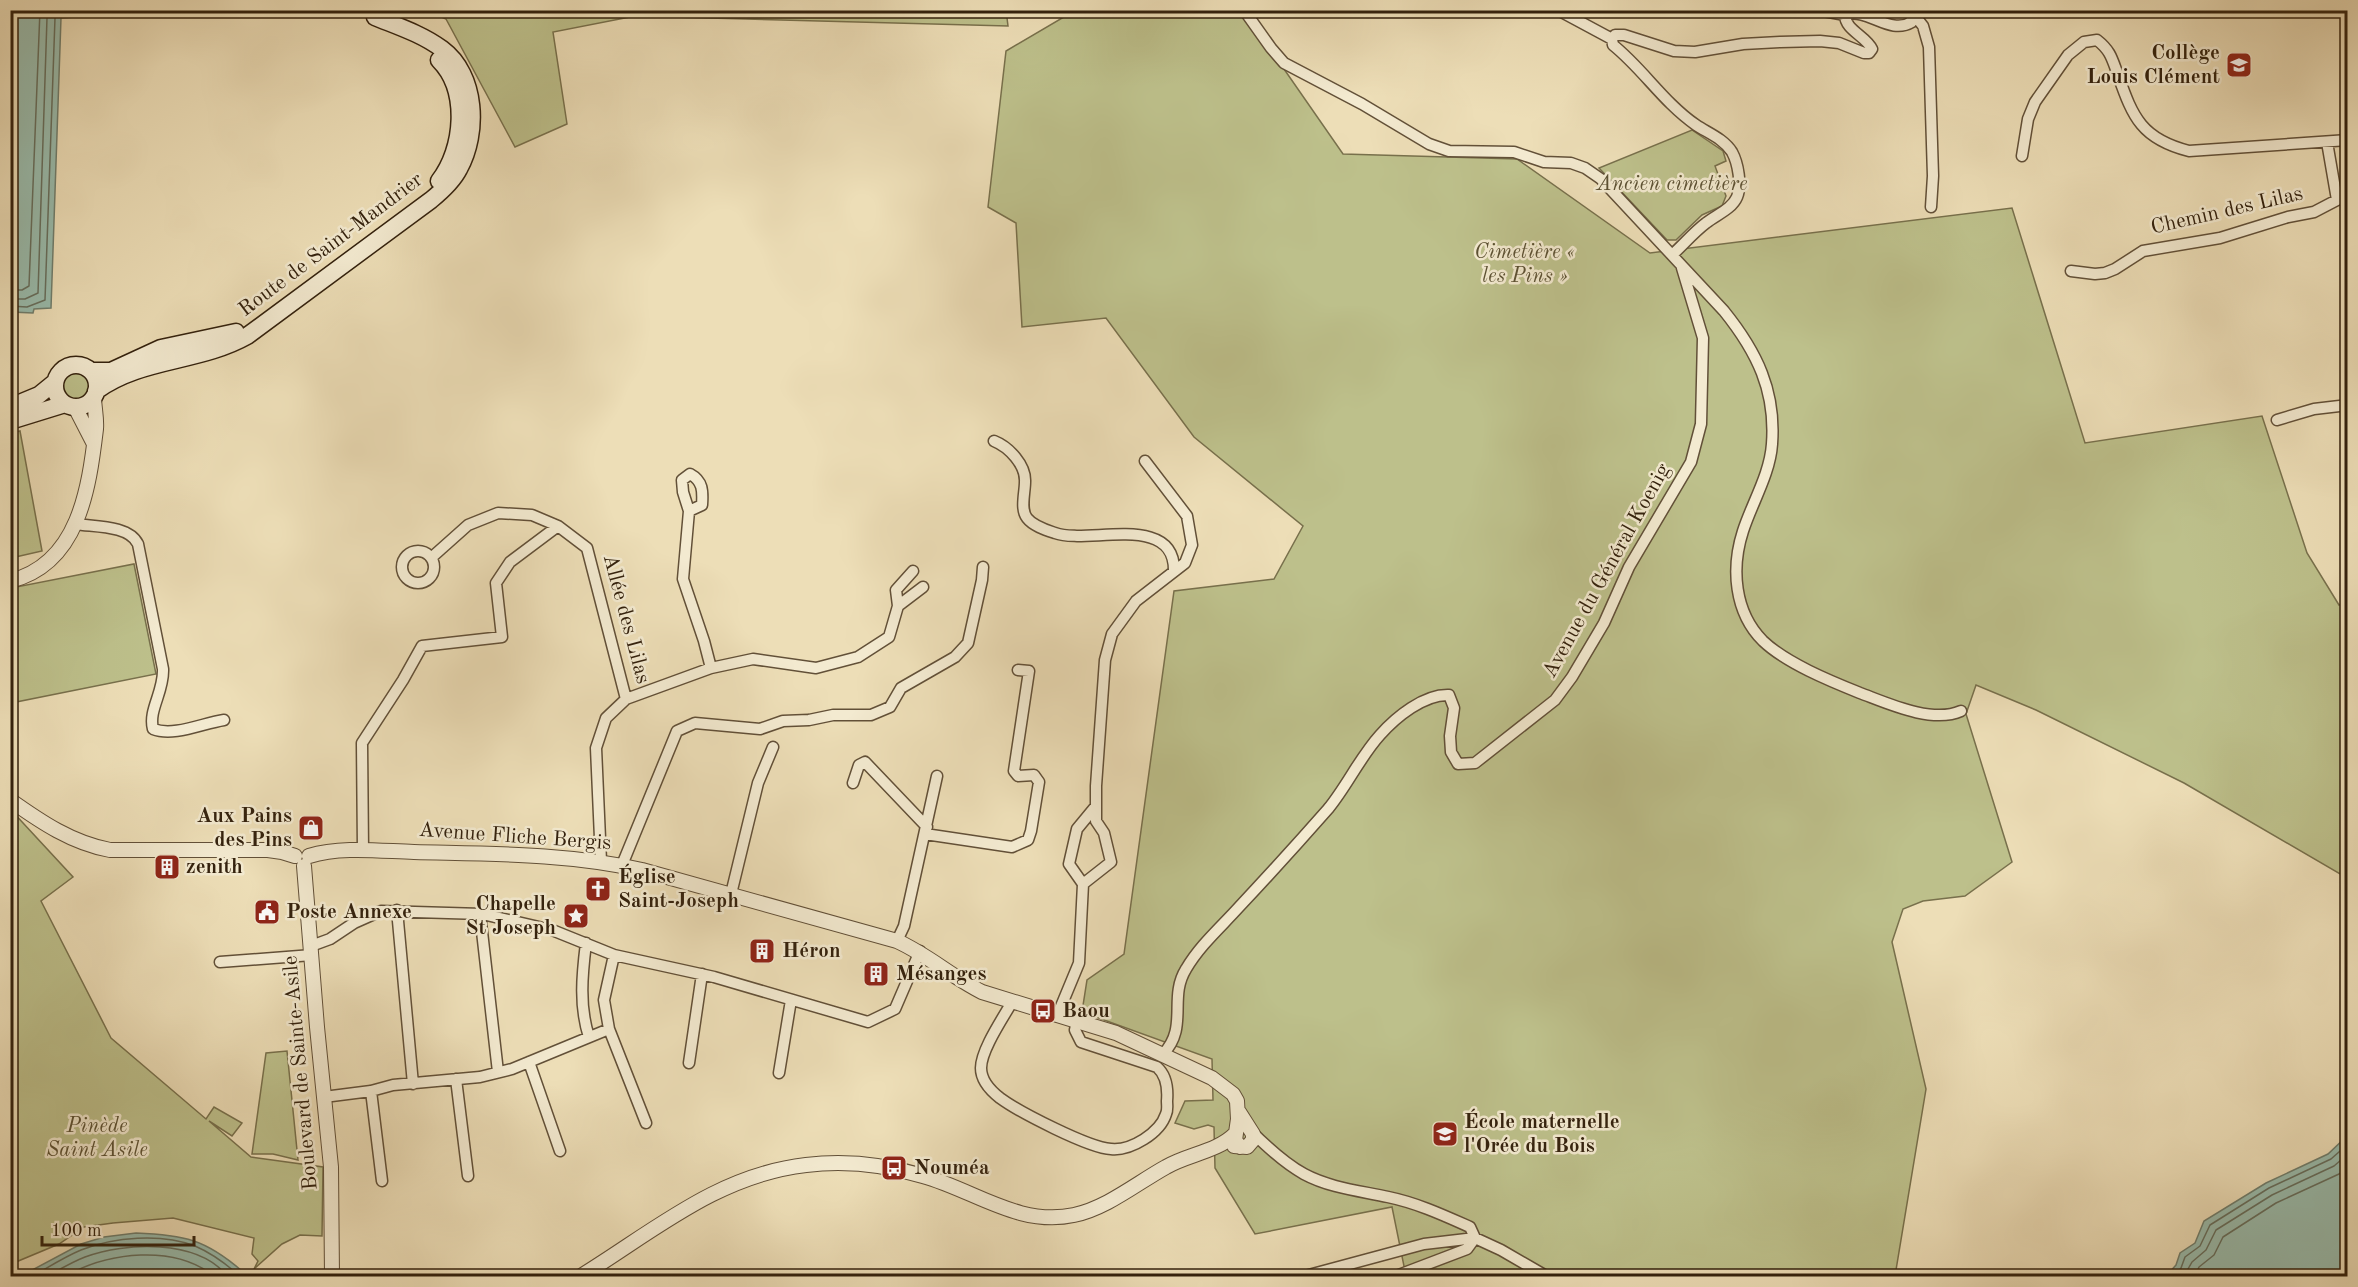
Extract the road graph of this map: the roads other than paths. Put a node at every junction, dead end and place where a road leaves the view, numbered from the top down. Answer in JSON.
{"nodes":[{"id":1,"x":1244,"y":10,"type":"edge"},
{"id":2,"x":1558,"y":10,"type":"edge"},
{"id":3,"x":1818,"y":10,"type":"edge"},
{"id":4,"x":1911,"y":11,"type":"edge"},
{"id":5,"x":371,"y":14,"type":"edge"},
{"id":6,"x":1845,"y":15,"type":"junction"},
{"id":7,"x":1612,"y":39,"type":"junction"},
{"id":8,"x":2348,"y":140,"type":"edge"},
{"id":9,"x":2327,"y":142,"type":"junction"},
{"id":10,"x":2022,"y":156,"type":"dead end"},
{"id":11,"x":1931,"y":207,"type":"dead end"},
{"id":12,"x":1677,"y":259,"type":"junction"},
{"id":13,"x":2071,"y":271,"type":"dead end"},
{"id":14,"x":90,"y":371,"type":"junction"},
{"id":15,"x":55,"y":382,"type":"junction"},
{"id":16,"x":95,"y":394,"type":"junction"},
{"id":17,"x":70,"y":405,"type":"junction"},
{"id":18,"x":2348,"y":405,"type":"edge"},
{"id":19,"x":10,"y":407,"type":"edge"},
{"id":20,"x":10,"y":420,"type":"edge"},
{"id":21,"x":2277,"y":420,"type":"dead end"},
{"id":22,"x":994,"y":441,"type":"dead end"},
{"id":23,"x":93,"y":442,"type":"junction"},
{"id":24,"x":1145,"y":461,"type":"dead end"},
{"id":25,"x":689,"y":511,"type":"dead end"},
{"id":26,"x":76,"y":524,"type":"junction"},
{"id":27,"x":558,"y":525,"type":"junction"},
{"id":28,"x":431,"y":558,"type":"dead end"},
{"id":29,"x":983,"y":567,"type":"dead end"},
{"id":30,"x":913,"y":571,"type":"dead end"},
{"id":31,"x":1174,"y":572,"type":"junction"},
{"id":32,"x":10,"y":581,"type":"edge"},
{"id":33,"x":923,"y":587,"type":"dead end"},
{"id":34,"x":898,"y":606,"type":"junction"},
{"id":35,"x":711,"y":668,"type":"junction"},
{"id":36,"x":1018,"y":670,"type":"dead end"},
{"id":37,"x":626,"y":699,"type":"junction"},
{"id":38,"x":1961,"y":711,"type":"dead end"},
{"id":39,"x":224,"y":720,"type":"dead end"},
{"id":40,"x":773,"y":747,"type":"dead end"},
{"id":41,"x":937,"y":776,"type":"dead end"},
{"id":42,"x":853,"y":783,"type":"dead end"},
{"id":43,"x":10,"y":800,"type":"edge"},
{"id":44,"x":1096,"y":806,"type":"junction"},
{"id":45,"x":926,"y":830,"type":"junction"},
{"id":46,"x":363,"y":851,"type":"junction"},
{"id":47,"x":302,"y":859,"type":"junction"},
{"id":48,"x":601,"y":861,"type":"junction"},
{"id":49,"x":622,"y":865,"type":"junction"},
{"id":50,"x":1083,"y":884,"type":"junction"},
{"id":51,"x":731,"y":894,"type":"junction"},
{"id":52,"x":398,"y":910,"type":"junction"},
{"id":53,"x":480,"y":914,"type":"junction"},
{"id":54,"x":897,"y":941,"type":"junction"},
{"id":55,"x":586,"y":944,"type":"junction"},
{"id":56,"x":312,"y":950,"type":"junction"},
{"id":57,"x":920,"y":951,"type":"junction"},
{"id":58,"x":614,"y":955,"type":"junction"},
{"id":59,"x":220,"y":962,"type":"dead end"},
{"id":60,"x":702,"y":974,"type":"junction"},
{"id":61,"x":791,"y":1000,"type":"junction"},
{"id":62,"x":1012,"y":1002,"type":"junction"},
{"id":63,"x":1057,"y":1016,"type":"junction"},
{"id":64,"x":1077,"y":1021,"type":"junction"},
{"id":65,"x":609,"y":1029,"type":"junction"},
{"id":66,"x":589,"y":1037,"type":"junction"},
{"id":67,"x":1163,"y":1054,"type":"junction"},
{"id":68,"x":529,"y":1062,"type":"junction"},
{"id":69,"x":689,"y":1063,"type":"dead end"},
{"id":70,"x":498,"y":1072,"type":"junction"},
{"id":71,"x":779,"y":1073,"type":"dead end"},
{"id":72,"x":456,"y":1079,"type":"junction"},
{"id":73,"x":412,"y":1084,"type":"junction"},
{"id":74,"x":371,"y":1091,"type":"junction"},
{"id":75,"x":324,"y":1097,"type":"junction"},
{"id":76,"x":646,"y":1123,"type":"dead end"},
{"id":77,"x":1243,"y":1137,"type":"junction"},
{"id":78,"x":560,"y":1151,"type":"dead end"},
{"id":79,"x":1273,"y":1152,"type":"junction"},
{"id":80,"x":468,"y":1176,"type":"dead end"},
{"id":81,"x":382,"y":1180,"type":"dead end"},
{"id":82,"x":1475,"y":1238,"type":"junction"},
{"id":83,"x":1319,"y":1274,"type":"edge"},
{"id":84,"x":332,"y":1276,"type":"edge"},
{"id":85,"x":581,"y":1276,"type":"edge"},
{"id":86,"x":1305,"y":1276,"type":"edge"},
{"id":87,"x":1396,"y":1276,"type":"edge"},
{"id":88,"x":1546,"y":1276,"type":"edge"}],
"edges":[{"from":1,"to":12,"type":"street"},
{"from":2,"to":7,"type":"street"},
{"from":3,"to":6,"type":"street"},
{"from":4,"to":6,"type":"street"},
{"from":4,"to":11,"type":"street"},
{"from":5,"to":14,"type":"main road","name":"Route de Saint-Mandrier"},
{"from":5,"to":16,"type":"main road","name":"Route de Saint-Mandrier"},
{"from":6,"to":7,"type":"street"},
{"from":7,"to":12,"type":"street"},
{"from":8,"to":9,"type":"street"},
{"from":9,"to":10,"type":"street"},
{"from":9,"to":13,"type":"street","name":"Chemin des Lilas"},
{"from":12,"to":38,"type":"street"},
{"from":12,"to":67,"type":"street","name":"Avenue du Général Koenig"},
{"from":14,"to":15,"type":"main road"},
{"from":14,"to":16,"type":"main road"},
{"from":15,"to":17,"type":"main road"},
{"from":15,"to":19,"type":"main road"},
{"from":16,"to":17,"type":"main road"},
{"from":16,"to":23,"type":"street"},
{"from":17,"to":20,"type":"main road"},
{"from":17,"to":23,"type":"street"},
{"from":18,"to":21,"type":"street"},
{"from":22,"to":31,"type":"street"},
{"from":23,"to":26,"type":"street"},
{"from":24,"to":31,"type":"street"},
{"from":25,"to":35,"type":"street"},
{"from":26,"to":32,"type":"street"},
{"from":26,"to":39,"type":"street"},
{"from":27,"to":28,"type":"street","name":"Allée des Lilas"},
{"from":27,"to":37,"type":"street","name":"Allée des Lilas"},
{"from":27,"to":46,"type":"street"},
{"from":29,"to":49,"type":"street"},
{"from":30,"to":34,"type":"street"},
{"from":31,"to":44,"type":"street"},
{"from":33,"to":34,"type":"street"},
{"from":34,"to":35,"type":"street"},
{"from":35,"to":37,"type":"street"},
{"from":36,"to":45,"type":"street"},
{"from":37,"to":48,"type":"street"},
{"from":40,"to":51,"type":"street"},
{"from":41,"to":45,"type":"street"},
{"from":42,"to":45,"type":"street"},
{"from":43,"to":47,"type":"street","name":"Avenue Fliche Bergis"},
{"from":44,"to":50,"type":"street"},
{"from":44,"to":50,"type":"street"},
{"from":45,"to":54,"type":"street"},
{"from":46,"to":47,"type":"street","name":"Avenue Fliche Bergis"},
{"from":46,"to":48,"type":"street","name":"Avenue Fliche Bergis"},
{"from":47,"to":56,"type":"street","name":"Boulevard de Sainte-Asile"},
{"from":48,"to":49,"type":"street","name":"Avenue Fliche Bergis"},
{"from":49,"to":51,"type":"street","name":"Avenue Fliche Bergis"},
{"from":50,"to":63,"type":"street"},
{"from":51,"to":54,"type":"street","name":"Avenue Fliche Bergis"},
{"from":52,"to":53,"type":"street"},
{"from":52,"to":56,"type":"street"},
{"from":52,"to":73,"type":"street"},
{"from":53,"to":55,"type":"street"},
{"from":53,"to":70,"type":"street"},
{"from":54,"to":57,"type":"street","name":"Avenue Fliche Bergis"},
{"from":55,"to":58,"type":"street"},
{"from":55,"to":66,"type":"street"},
{"from":56,"to":59,"type":"street"},
{"from":56,"to":75,"type":"street","name":"Boulevard de Sainte-Asile"},
{"from":57,"to":61,"type":"street"},
{"from":57,"to":62,"type":"street","name":"Avenue Fliche Bergis"},
{"from":58,"to":60,"type":"street"},
{"from":58,"to":65,"type":"street"},
{"from":60,"to":61,"type":"street"},
{"from":60,"to":69,"type":"street"},
{"from":61,"to":71,"type":"street"},
{"from":62,"to":63,"type":"street","name":"Avenue Fliche Bergis"},
{"from":62,"to":64,"type":"street"},
{"from":63,"to":64,"type":"street","name":"Avenue Fliche Bergis"},
{"from":64,"to":67,"type":"street","name":"Avenue Fliche Bergis"},
{"from":65,"to":66,"type":"street"},
{"from":65,"to":76,"type":"street"},
{"from":66,"to":68,"type":"street"},
{"from":67,"to":77,"type":"street","name":"Avenue Fliche Bergis"},
{"from":68,"to":70,"type":"street"},
{"from":68,"to":78,"type":"street"},
{"from":70,"to":72,"type":"street"},
{"from":72,"to":73,"type":"street"},
{"from":72,"to":80,"type":"street"},
{"from":73,"to":74,"type":"street"},
{"from":74,"to":75,"type":"street"},
{"from":74,"to":81,"type":"street"},
{"from":75,"to":84,"type":"street","name":"Boulevard de Sainte-Asile"},
{"from":77,"to":79,"type":"street"},
{"from":77,"to":79,"type":"street"},
{"from":77,"to":85,"type":"street"},
{"from":79,"to":82,"type":"street"},
{"from":82,"to":83,"type":"street"},
{"from":82,"to":87,"type":"street"},
{"from":82,"to":88,"type":"street"},
{"from":83,"to":86,"type":"street"}]}
